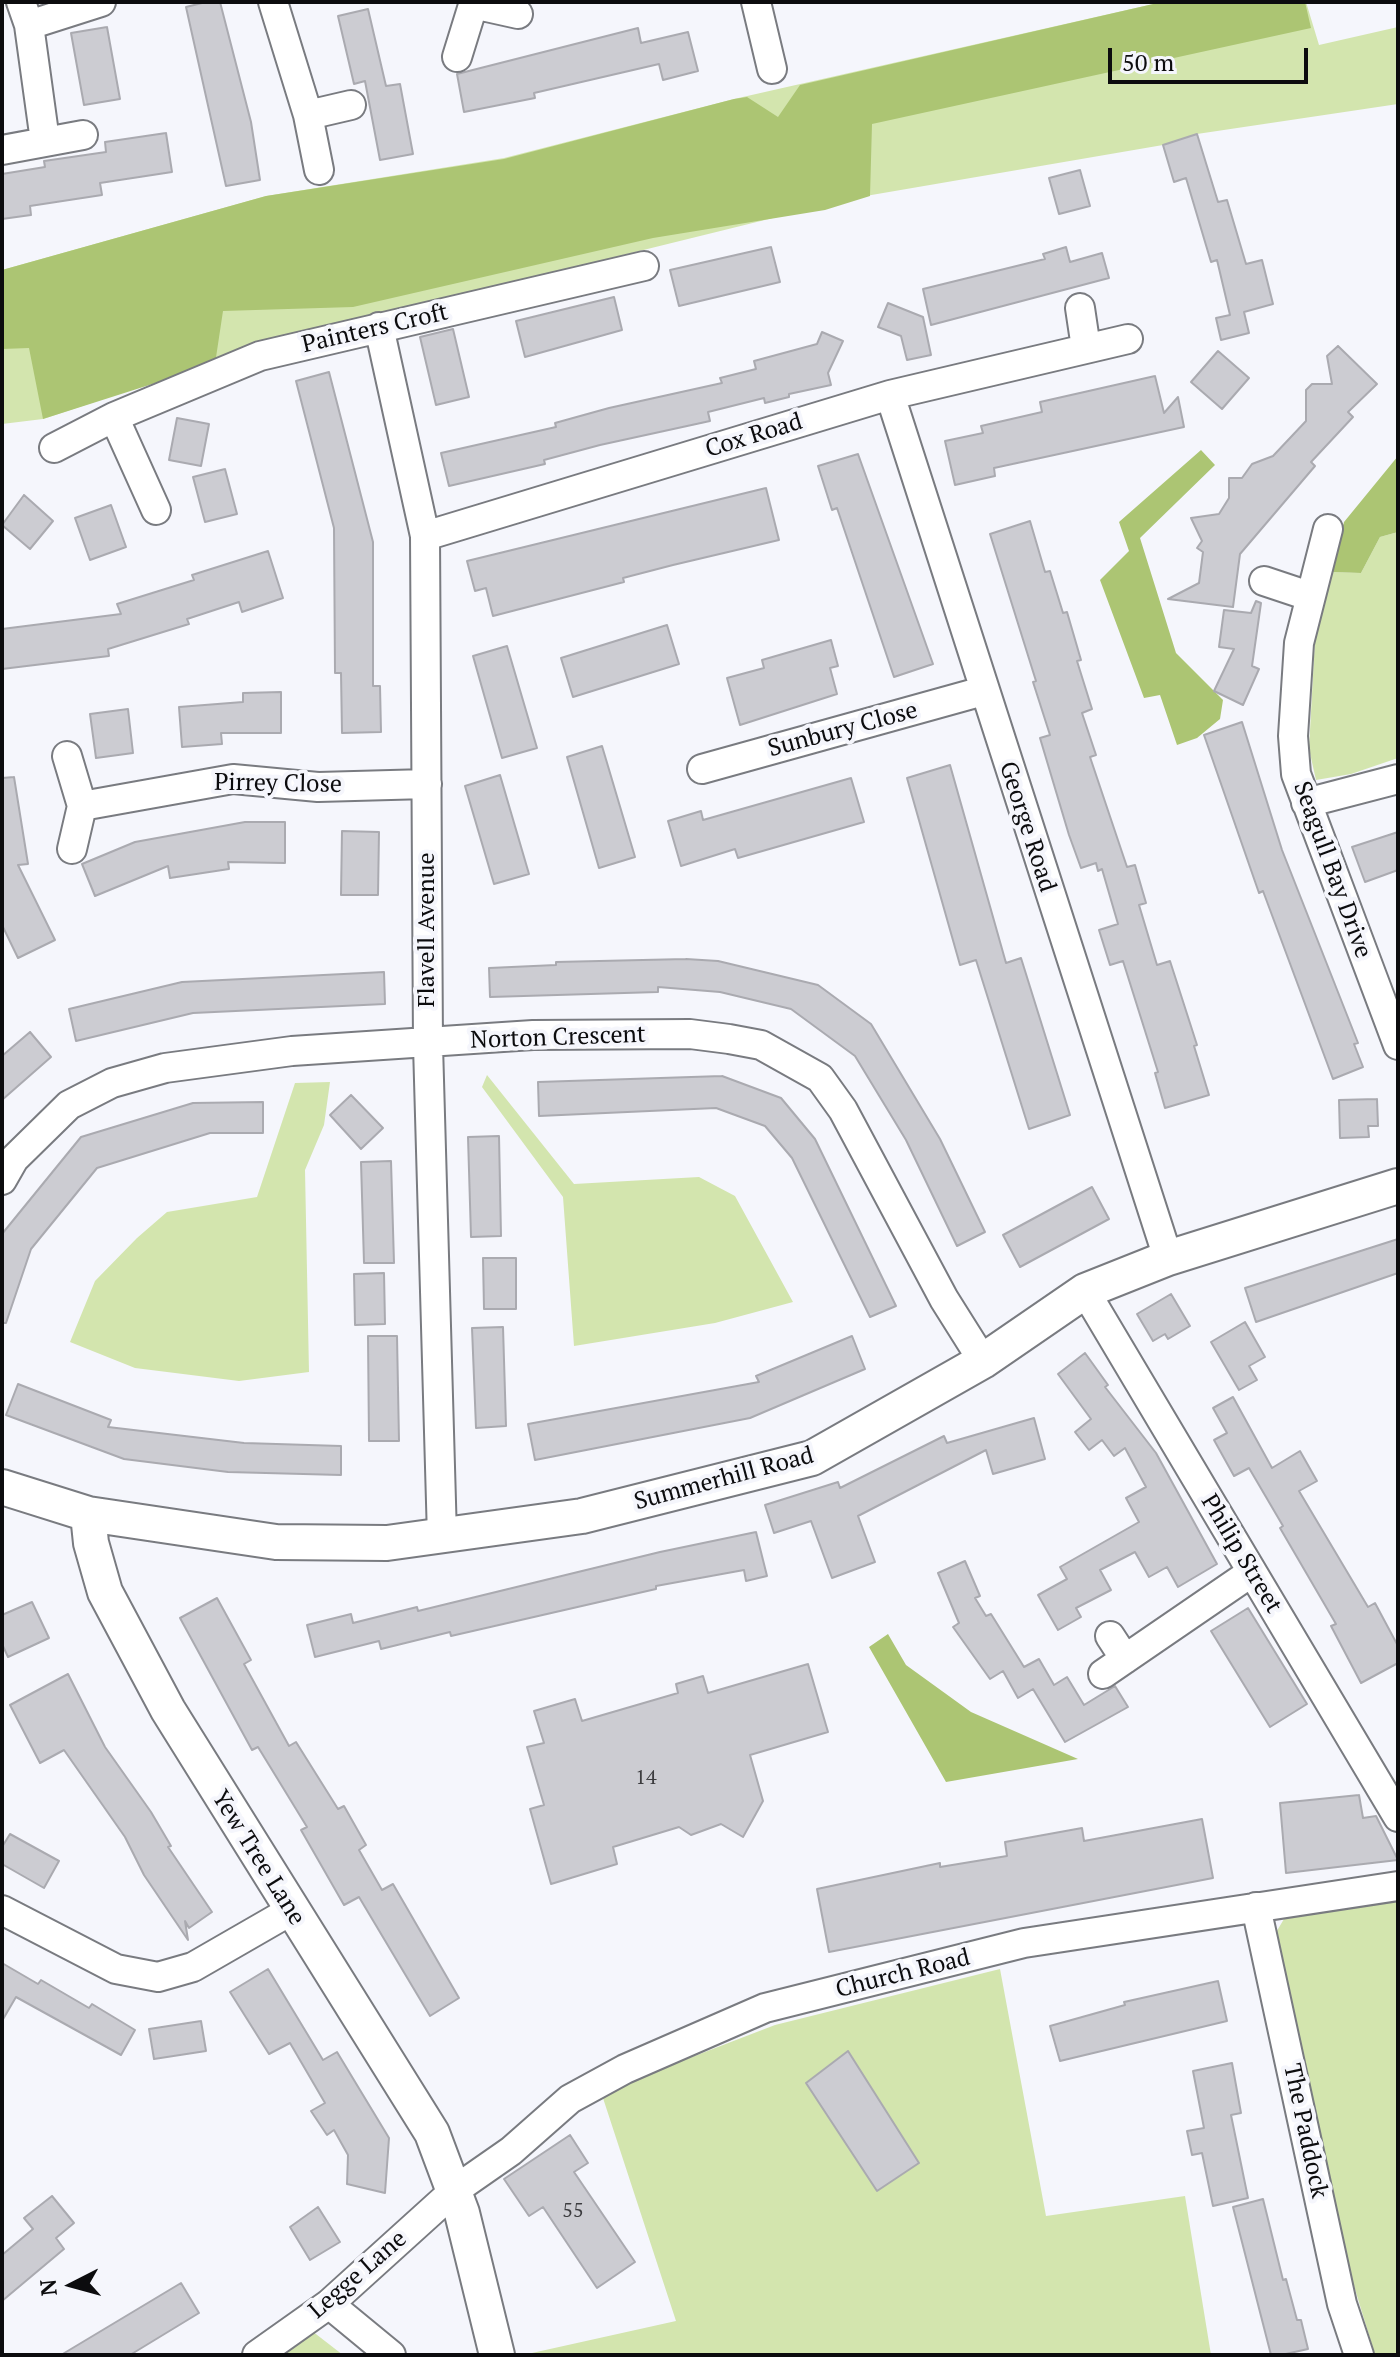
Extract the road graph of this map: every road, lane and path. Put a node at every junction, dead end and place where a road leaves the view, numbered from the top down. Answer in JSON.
{"nodes":[{"id":1,"x":101,"y":2,"type":"edge"},
{"id":2,"x":273,"y":2,"type":"edge"},
{"id":3,"x":756,"y":2,"type":"edge"},
{"id":4,"x":473,"y":3,"type":"edge"},
{"id":5,"x":25,"y":13,"type":"edge"},
{"id":6,"x":518,"y":14,"type":"dead end"},
{"id":7,"x":457,"y":57,"type":"dead end"},
{"id":8,"x":772,"y":69,"type":"dead end"},
{"id":9,"x":351,"y":105,"type":"dead end"},
{"id":10,"x":308,"y":115,"type":"junction"},
{"id":11,"x":83,"y":135,"type":"dead end"},
{"id":12,"x":45,"y":141,"type":"junction"},
{"id":13,"x":2,"y":150,"type":"edge"},
{"id":14,"x":319,"y":170,"type":"dead end"},
{"id":15,"x":644,"y":266,"type":"dead end"},
{"id":16,"x":1080,"y":308,"type":"dead end"},
{"id":17,"x":379,"y":327,"type":"junction"},
{"id":18,"x":1128,"y":339,"type":"dead end"},
{"id":19,"x":1086,"y":348,"type":"junction"},
{"id":20,"x":890,"y":395,"type":"junction"},
{"id":21,"x":114,"y":417,"type":"junction"},
{"id":22,"x":54,"y":448,"type":"dead end"},
{"id":23,"x":156,"y":510,"type":"dead end"},
{"id":24,"x":1328,"y":529,"type":"dead end"},
{"id":25,"x":425,"y":536,"type":"junction"},
{"id":26,"x":1264,"y":581,"type":"dead end"},
{"id":27,"x":1309,"y":596,"type":"junction"},
{"id":28,"x":983,"y":691,"type":"junction"},
{"id":29,"x":67,"y":756,"type":"dead end"},
{"id":30,"x":702,"y":769,"type":"dead end"},
{"id":31,"x":1398,"y":779,"type":"edge"},
{"id":32,"x":427,"y":784,"type":"junction"},
{"id":33,"x":1306,"y":803,"type":"junction"},
{"id":34,"x":82,"y":806,"type":"junction"},
{"id":35,"x":72,"y":849,"type":"dead end"},
{"id":36,"x":428,"y":1045,"type":"junction"},
{"id":37,"x":1398,"y":1045,"type":"edge"},
{"id":38,"x":2,"y":1180,"type":"edge"},
{"id":39,"x":1398,"y":1186,"type":"edge"},
{"id":40,"x":1168,"y":1258,"type":"junction"},
{"id":41,"x":1085,"y":1291,"type":"junction"},
{"id":42,"x":983,"y":1361,"type":"junction"},
{"id":43,"x":2,"y":1487,"type":"edge"},
{"id":44,"x":88,"y":1514,"type":"junction"},
{"id":45,"x":442,"y":1537,"type":"junction"},
{"id":46,"x":1252,"y":1572,"type":"junction"},
{"id":47,"x":1113,"y":1656,"type":"dead end"},
{"id":48,"x":1398,"y":1817,"type":"edge"},
{"id":49,"x":1398,"y":1886,"type":"edge"},
{"id":50,"x":1256,"y":1907,"type":"junction"},
{"id":51,"x":2,"y":1910,"type":"edge"},
{"id":52,"x":292,"y":1910,"type":"junction"},
{"id":53,"x":455,"y":2190,"type":"junction"},
{"id":54,"x":329,"y":2304,"type":"junction"},
{"id":55,"x":257,"y":2355,"type":"edge"},
{"id":56,"x":391,"y":2355,"type":"edge"},
{"id":57,"x":497,"y":2355,"type":"edge"},
{"id":58,"x":1359,"y":2355,"type":"edge"}],
"edges":[{"from":1,"to":5,"type":"street"},
{"from":2,"to":10,"type":"street"},
{"from":3,"to":8,"type":"street"},
{"from":4,"to":6,"type":"street"},
{"from":4,"to":7,"type":"street"},
{"from":5,"to":12,"type":"street"},
{"from":9,"to":10,"type":"street"},
{"from":10,"to":14,"type":"street"},
{"from":11,"to":12,"type":"street"},
{"from":12,"to":13,"type":"street"},
{"from":15,"to":17,"type":"street","name":"Painters Croft"},
{"from":16,"to":19,"type":"street"},
{"from":17,"to":21,"type":"street","name":"Painters Croft"},
{"from":17,"to":25,"type":"street","name":"Flavell Avenue"},
{"from":18,"to":19,"type":"street","name":"Cox Road"},
{"from":19,"to":20,"type":"street","name":"Cox Road"},
{"from":20,"to":25,"type":"street","name":"Cox Road"},
{"from":20,"to":28,"type":"street","name":"George Road"},
{"from":21,"to":22,"type":"street","name":"Painters Croft"},
{"from":21,"to":23,"type":"street"},
{"from":24,"to":27,"type":"street","name":"Seagull Bay Drive"},
{"from":25,"to":32,"type":"street","name":"Flavell Avenue"},
{"from":26,"to":27,"type":"street"},
{"from":27,"to":33,"type":"street","name":"Seagull Bay Drive"},
{"from":28,"to":30,"type":"street","name":"Sunbury Close"},
{"from":28,"to":40,"type":"street","name":"George Road"},
{"from":29,"to":34,"type":"street"},
{"from":31,"to":33,"type":"street"},
{"from":32,"to":34,"type":"street","name":"Pirrey Close"},
{"from":32,"to":36,"type":"street","name":"Flavell Avenue"},
{"from":33,"to":37,"type":"street","name":"Seagull Bay Drive"},
{"from":34,"to":35,"type":"street"},
{"from":36,"to":38,"type":"street","name":"Norton Crescent"},
{"from":36,"to":42,"type":"street","name":"Norton Crescent"},
{"from":36,"to":45,"type":"street","name":"Flavell Avenue"},
{"from":39,"to":40,"type":"main road","name":"Summerhill Road"},
{"from":40,"to":41,"type":"main road","name":"Summerhill Road"},
{"from":41,"to":42,"type":"main road","name":"Summerhill Road"},
{"from":41,"to":46,"type":"street","name":"Philip Street"},
{"from":42,"to":45,"type":"main road","name":"Summerhill Road"},
{"from":43,"to":44,"type":"main road","name":"Summerhill Road"},
{"from":44,"to":45,"type":"main road","name":"Summerhill Road"},
{"from":44,"to":52,"type":"main road","name":"Yew Tree Lane"},
{"from":46,"to":47,"type":"street"},
{"from":46,"to":48,"type":"street","name":"Philip Street"},
{"from":49,"to":50,"type":"street","name":"Church Road"},
{"from":50,"to":53,"type":"street","name":"Church Road"},
{"from":50,"to":58,"type":"street","name":"The Paddock"},
{"from":51,"to":52,"type":"street"},
{"from":52,"to":53,"type":"main road","name":"Yew Tree Lane"},
{"from":53,"to":54,"type":"street","name":"Legge Lane"},
{"from":53,"to":57,"type":"main road","name":"Yew Tree Lane"},
{"from":54,"to":55,"type":"street","name":"Legge Lane"},
{"from":54,"to":56,"type":"street"}]}
